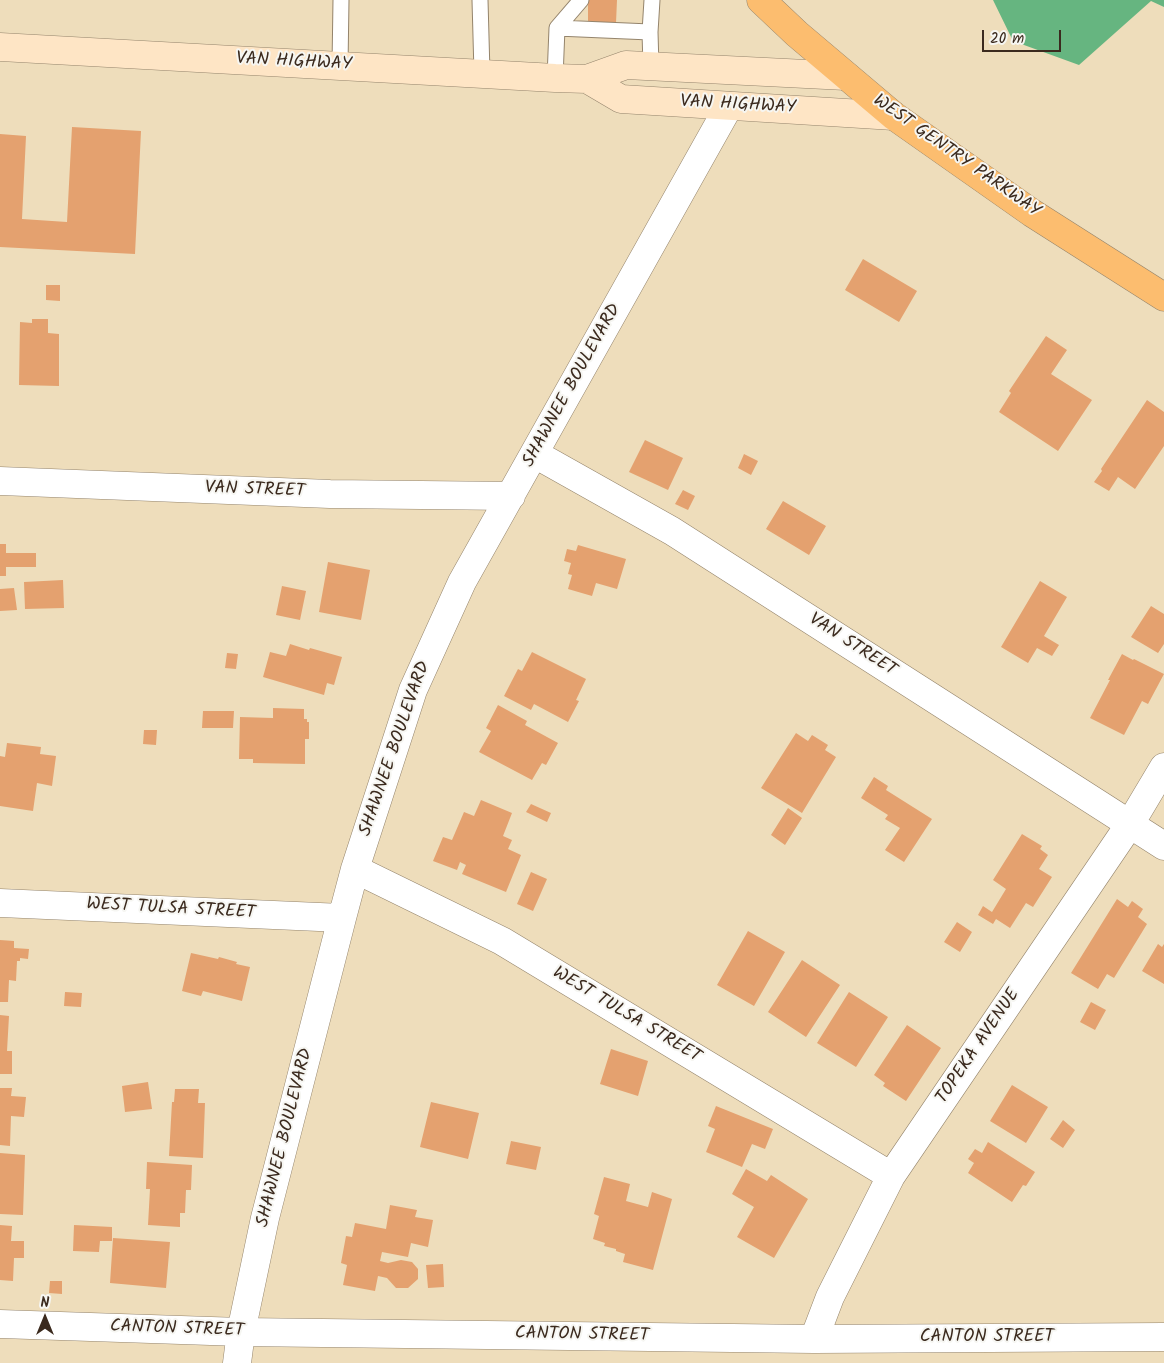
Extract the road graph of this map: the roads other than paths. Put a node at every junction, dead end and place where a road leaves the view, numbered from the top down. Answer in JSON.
{"nodes":[{"id":1,"x":341,"y":0,"type":"edge"},
{"id":2,"x":480,"y":0,"type":"edge"},
{"id":3,"x":582,"y":0,"type":"edge"},
{"id":4,"x":652,"y":0,"type":"edge"},
{"id":5,"x":761,"y":0,"type":"edge"},
{"id":6,"x":557,"y":28,"type":"junction"},
{"id":7,"x":650,"y":32,"type":"junction"},
{"id":8,"x":0,"y":48,"type":"edge"},
{"id":9,"x":340,"y":66,"type":"junction"},
{"id":10,"x":651,"y":67,"type":"junction"},
{"id":11,"x":482,"y":73,"type":"junction"},
{"id":12,"x":846,"y":76,"type":"junction"},
{"id":13,"x":555,"y":78,"type":"junction"},
{"id":14,"x":587,"y":79,"type":"junction"},
{"id":15,"x":730,"y":106,"type":"junction"},
{"id":16,"x":894,"y":116,"type":"junction"},
{"id":17,"x":1164,"y":297,"type":"edge"},
{"id":18,"x":535,"y":454,"type":"junction"},
{"id":19,"x":0,"y":481,"type":"edge"},
{"id":20,"x":511,"y":496,"type":"junction"},
{"id":21,"x":1164,"y":767,"type":"edge"},
{"id":22,"x":1130,"y":824,"type":"junction"},
{"id":23,"x":1164,"y":846,"type":"edge"},
{"id":24,"x":355,"y":869,"type":"junction"},
{"id":25,"x":0,"y":903,"type":"edge"},
{"id":26,"x":342,"y":918,"type":"junction"},
{"id":27,"x":891,"y":1176,"type":"junction"},
{"id":28,"x":0,"y":1324,"type":"edge"},
{"id":29,"x":241,"y":1332,"type":"junction"},
{"id":30,"x":1164,"y":1337,"type":"edge"},
{"id":31,"x":814,"y":1339,"type":"junction"},
{"id":32,"x":237,"y":1363,"type":"edge"}],
"edges":[{"from":1,"to":9,"type":"lane"},
{"from":2,"to":11,"type":"lane"},
{"from":3,"to":6,"type":"lane"},
{"from":4,"to":7,"type":"lane"},
{"from":5,"to":12,"type":"main road","name":"WEST GENTRY PARKWAY"},
{"from":6,"to":7,"type":"lane"},
{"from":6,"to":13,"type":"lane"},
{"from":7,"to":10,"type":"lane"},
{"from":8,"to":9,"type":"main road","name":"VAN HIGHWAY"},
{"from":9,"to":11,"type":"main road","name":"VAN HIGHWAY"},
{"from":10,"to":12,"type":"main road","name":"VAN HIGHWAY"},
{"from":10,"to":14,"type":"main road","name":"VAN HIGHWAY"},
{"from":11,"to":13,"type":"main road","name":"VAN HIGHWAY"},
{"from":12,"to":16,"type":"main road","name":"WEST GENTRY PARKWAY"},
{"from":13,"to":14,"type":"main road","name":"VAN HIGHWAY"},
{"from":14,"to":15,"type":"main road","name":"VAN HIGHWAY"},
{"from":15,"to":16,"type":"main road","name":"VAN HIGHWAY"},
{"from":15,"to":18,"type":"street","name":"SHAWNEE BOULEVARD"},
{"from":16,"to":17,"type":"main road","name":"WEST GENTRY PARKWAY"},
{"from":18,"to":20,"type":"street","name":"SHAWNEE BOULEVARD"},
{"from":18,"to":22,"type":"street","name":"VAN STREET"},
{"from":19,"to":20,"type":"street","name":"VAN STREET"},
{"from":20,"to":24,"type":"street","name":"SHAWNEE BOULEVARD"},
{"from":21,"to":22,"type":"street","name":"TOPEKA AVENUE"},
{"from":22,"to":23,"type":"street","name":"VAN STREET"},
{"from":22,"to":27,"type":"street","name":"TOPEKA AVENUE"},
{"from":24,"to":26,"type":"street","name":"SHAWNEE BOULEVARD"},
{"from":24,"to":27,"type":"street","name":"WEST TULSA STREET"},
{"from":25,"to":26,"type":"street","name":"WEST TULSA STREET"},
{"from":26,"to":29,"type":"street","name":"SHAWNEE BOULEVARD"},
{"from":27,"to":31,"type":"street","name":"TOPEKA AVENUE"},
{"from":28,"to":29,"type":"street","name":"CANTON STREET"},
{"from":29,"to":31,"type":"street","name":"CANTON STREET"},
{"from":29,"to":32,"type":"street","name":"SHAWNEE BOULEVARD"},
{"from":30,"to":31,"type":"street","name":"CANTON STREET"}]}
